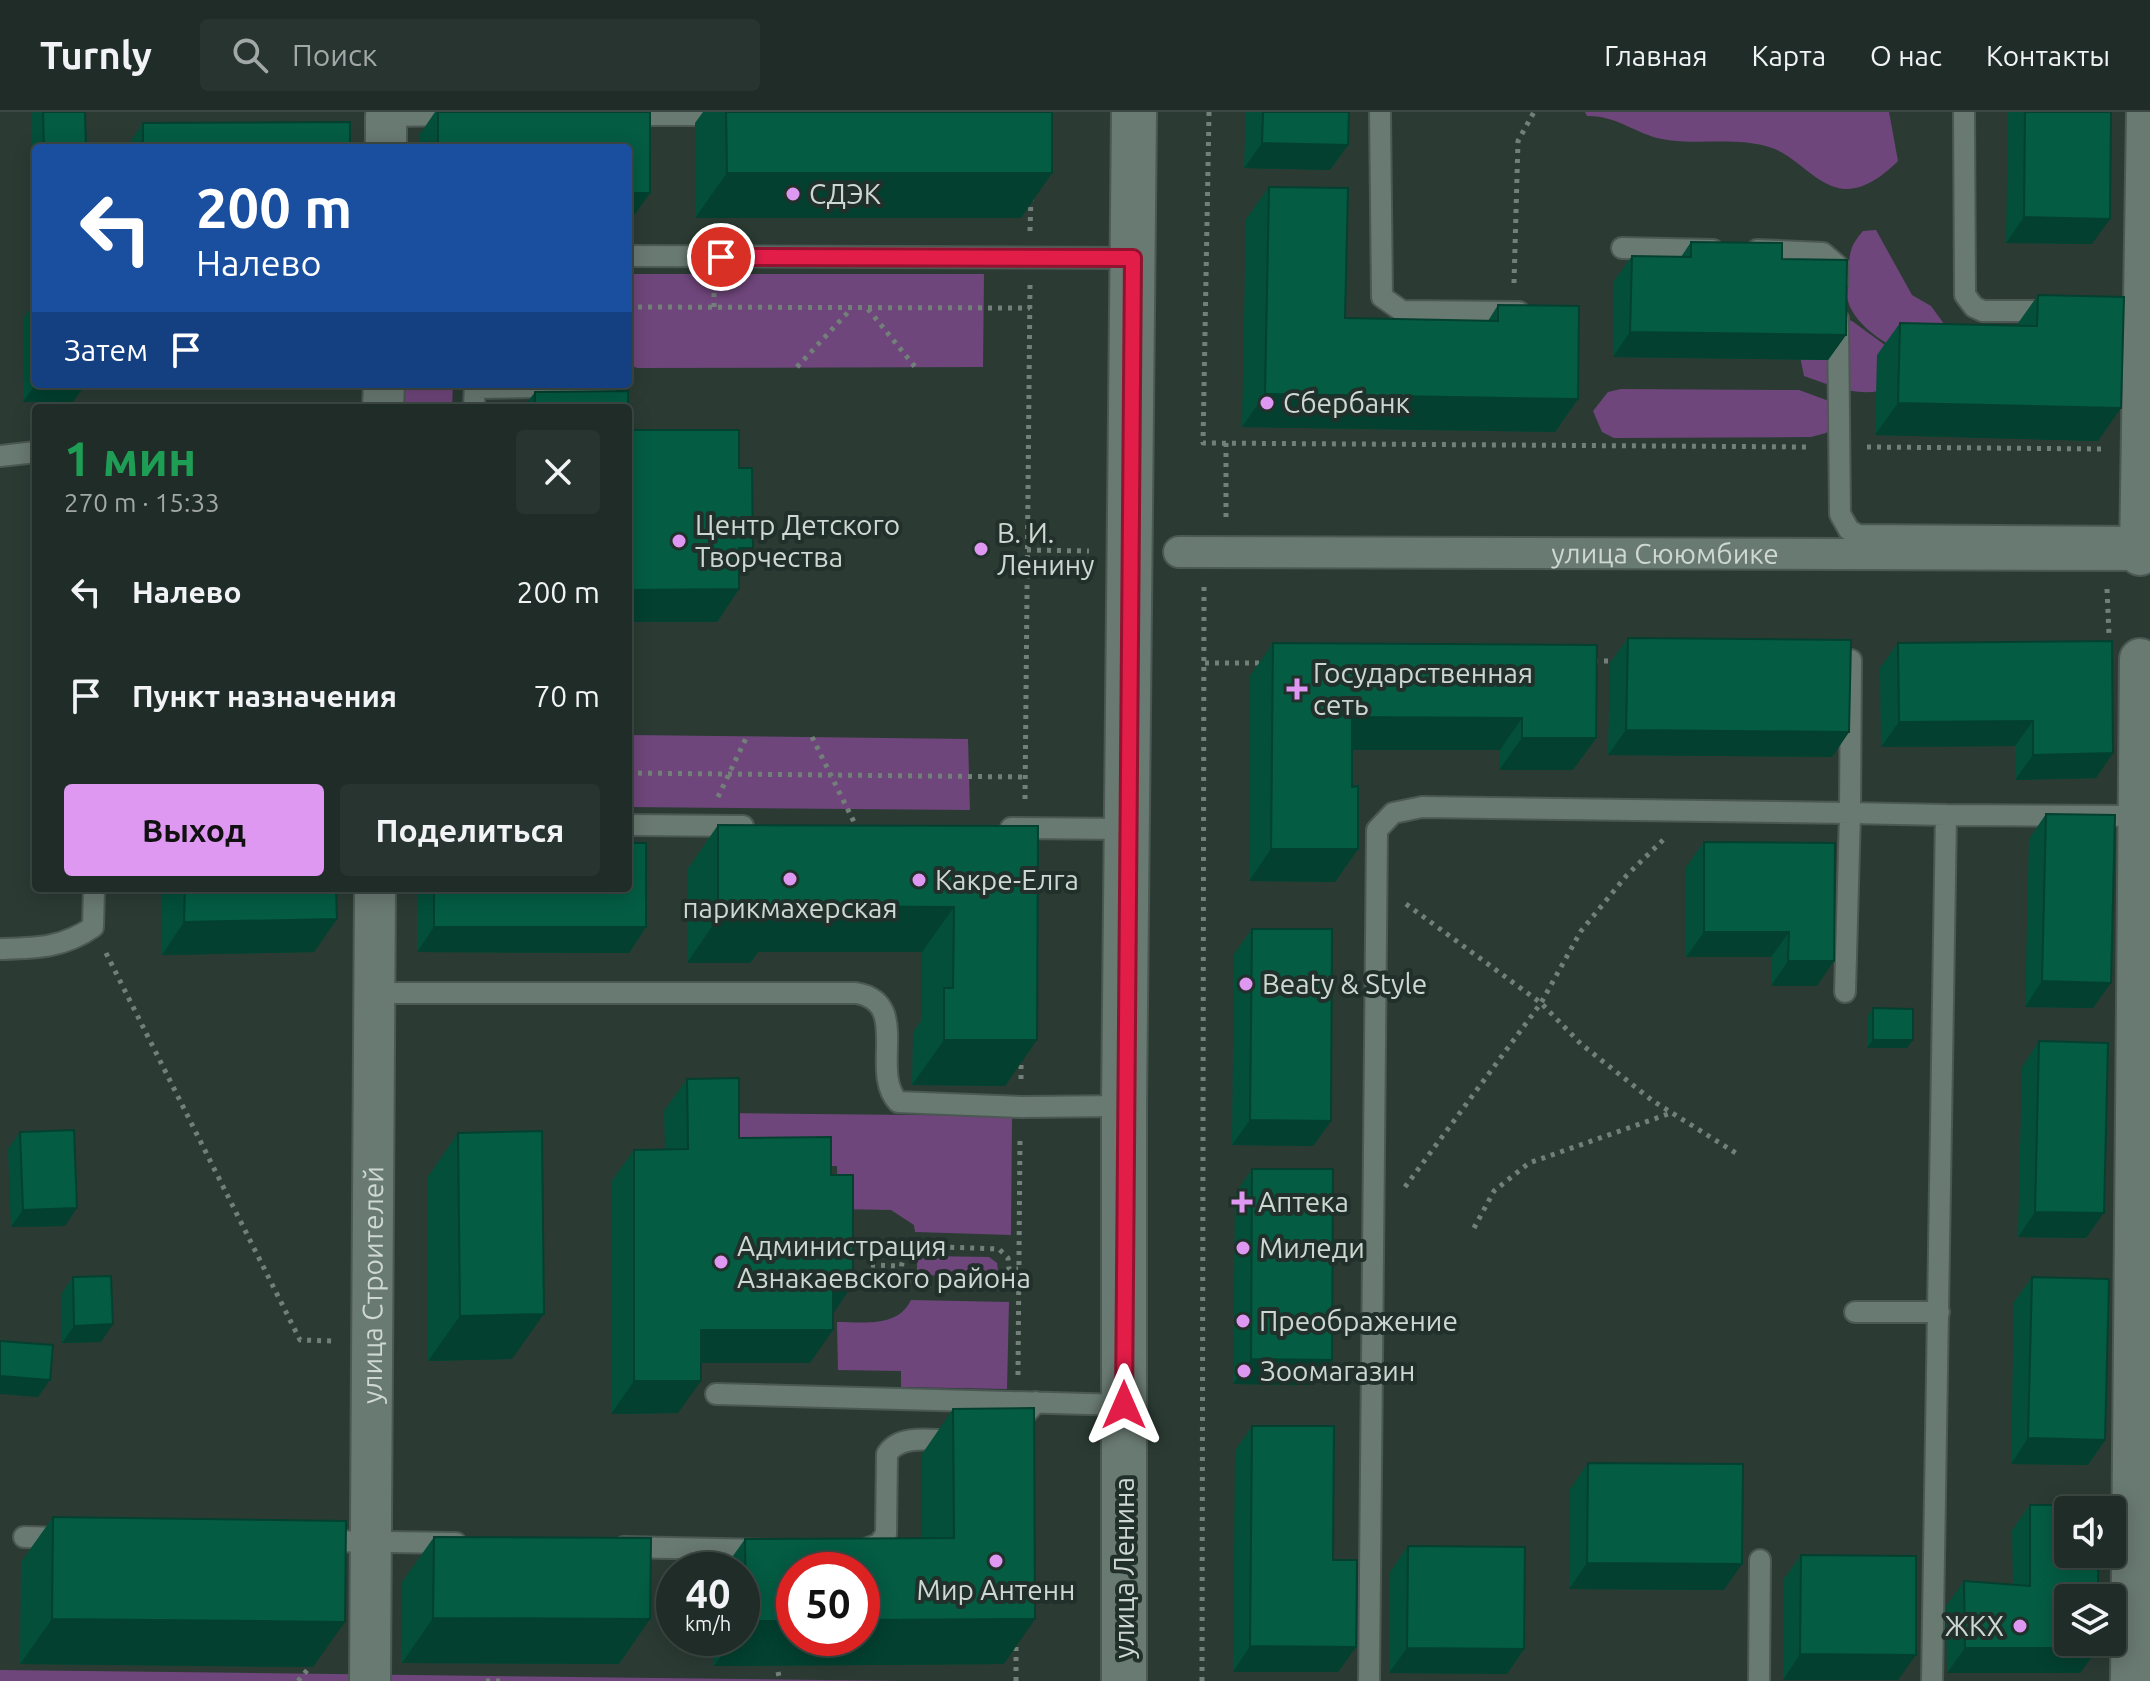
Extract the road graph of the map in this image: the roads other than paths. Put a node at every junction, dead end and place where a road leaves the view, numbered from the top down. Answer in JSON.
{"nodes":[{"id":1,"x":1134,"y":112,"type":"edge"},
{"id":2,"x":1380,"y":112,"type":"edge"},
{"id":3,"x":1964,"y":112,"type":"edge"},
{"id":4,"x":2147,"y":112,"type":"edge"},
{"id":5,"x":482,"y":115,"type":"edge"},
{"id":6,"x":609,"y":115,"type":"edge"},
{"id":7,"x":752,"y":115,"type":"edge"},
{"id":8,"x":386,"y":125,"type":"edge"},
{"id":9,"x":1622,"y":248,"type":"dead end"},
{"id":10,"x":632,"y":256,"type":"edge"},
{"id":11,"x":1133,"y":258,"type":"junction"},
{"id":12,"x":2075,"y":311,"type":"edge"},
{"id":13,"x":1538,"y":312,"type":"edge"},
{"id":14,"x":2140,"y":328,"type":"edge"},
{"id":15,"x":569,"y":388,"type":"edge"},
{"id":16,"x":475,"y":393,"type":"edge"},
{"id":17,"x":32,"y":452,"type":"edge"},
{"id":18,"x":0,"y":456,"type":"edge"},
{"id":19,"x":2146,"y":546,"type":"edge"},
{"id":20,"x":1203,"y":552,"type":"road end"},
{"id":21,"x":2140,"y":659,"type":"dead end"},
{"id":22,"x":1851,"y":660,"type":"edge"},
{"id":23,"x":1850,"y":813,"type":"junction"},
{"id":24,"x":1946,"y":815,"type":"junction"},
{"id":25,"x":2139,"y":816,"type":"junction"},
{"id":26,"x":632,"y":825,"type":"edge"},
{"id":27,"x":765,"y":826,"type":"edge"},
{"id":28,"x":994,"y":828,"type":"edge"},
{"id":29,"x":1127,"y":829,"type":"junction"},
{"id":30,"x":2144,"y":857,"type":"edge"},
{"id":31,"x":94,"y":892,"type":"edge"},
{"id":32,"x":375,"y":892,"type":"edge"},
{"id":33,"x":0,"y":949,"type":"edge"},
{"id":34,"x":1845,"y":992,"type":"dead end"},
{"id":35,"x":374,"y":993,"type":"junction"},
{"id":36,"x":1124,"y":1106,"type":"junction"},
{"id":37,"x":1855,"y":1312,"type":"dead end"},
{"id":38,"x":1939,"y":1312,"type":"junction"},
{"id":39,"x":716,"y":1394,"type":"dead end"},
{"id":40,"x":1027,"y":1402,"type":"junction"},
{"id":41,"x":1124,"y":1405,"type":"junction"},
{"id":42,"x":998,"y":1438,"type":"edge"},
{"id":43,"x":973,"y":1441,"type":"edge"},
{"id":44,"x":24,"y":1537,"type":"dead end"},
{"id":45,"x":87,"y":1538,"type":"edge"},
{"id":46,"x":292,"y":1541,"type":"edge"},
{"id":47,"x":372,"y":1542,"type":"junction"},
{"id":48,"x":481,"y":1544,"type":"edge"},
{"id":49,"x":607,"y":1546,"type":"edge"},
{"id":50,"x":2141,"y":1546,"type":"edge"},
{"id":51,"x":779,"y":1550,"type":"edge"},
{"id":52,"x":842,"y":1551,"type":"edge"},
{"id":53,"x":1760,"y":1560,"type":"dead end"},
{"id":54,"x":370,"y":1681,"type":"edge"},
{"id":55,"x":1124,"y":1681,"type":"edge"},
{"id":56,"x":1369,"y":1681,"type":"edge"},
{"id":57,"x":1759,"y":1681,"type":"edge"},
{"id":58,"x":1932,"y":1681,"type":"edge"},
{"id":59,"x":2131,"y":1681,"type":"edge"}],
"edges":[{"from":1,"to":11,"type":"main road","name":"улица Ленина"},
{"from":2,"to":13,"type":"lane"},
{"from":3,"to":12,"type":"lane"},
{"from":4,"to":14,"type":"street"},
{"from":5,"to":8,"type":"lane"},
{"from":6,"to":7,"type":"lane"},
{"from":9,"to":19,"type":"lane"},
{"from":10,"to":11,"type":"lane"},
{"from":11,"to":29,"type":"main road","name":"улица Ленина"},
{"from":14,"to":19,"type":"street"},
{"from":15,"to":16,"type":"lane"},
{"from":17,"to":18,"type":"lane"},
{"from":19,"to":20,"type":"street","name":"улица Сююмбике"},
{"from":21,"to":25,"type":"street"},
{"from":22,"to":23,"type":"lane"},
{"from":23,"to":24,"type":"lane"},
{"from":23,"to":34,"type":"lane"},
{"from":23,"to":56,"type":"lane"},
{"from":24,"to":25,"type":"lane"},
{"from":24,"to":38,"type":"lane"},
{"from":25,"to":30,"type":"street"},
{"from":26,"to":27,"type":"lane"},
{"from":28,"to":29,"type":"lane"},
{"from":29,"to":36,"type":"main road","name":"улица Ленина"},
{"from":30,"to":50,"type":"street"},
{"from":31,"to":33,"type":"lane"},
{"from":32,"to":35,"type":"street","name":"улица Строителей"},
{"from":35,"to":36,"type":"lane"},
{"from":35,"to":47,"type":"street","name":"улица Строителей"},
{"from":36,"to":41,"type":"main road","name":"улица Ленина"},
{"from":37,"to":38,"type":"lane"},
{"from":38,"to":58,"type":"lane"},
{"from":39,"to":40,"type":"lane"},
{"from":40,"to":41,"type":"lane"},
{"from":40,"to":42,"type":"lane"},
{"from":41,"to":55,"type":"main road","name":"улица Ленина"},
{"from":43,"to":52,"type":"lane"},
{"from":44,"to":45,"type":"lane"},
{"from":46,"to":47,"type":"lane"},
{"from":47,"to":48,"type":"lane"},
{"from":47,"to":54,"type":"street","name":"улица Строителей"},
{"from":49,"to":51,"type":"lane"},
{"from":50,"to":59,"type":"street"},
{"from":53,"to":57,"type":"lane"}]}
